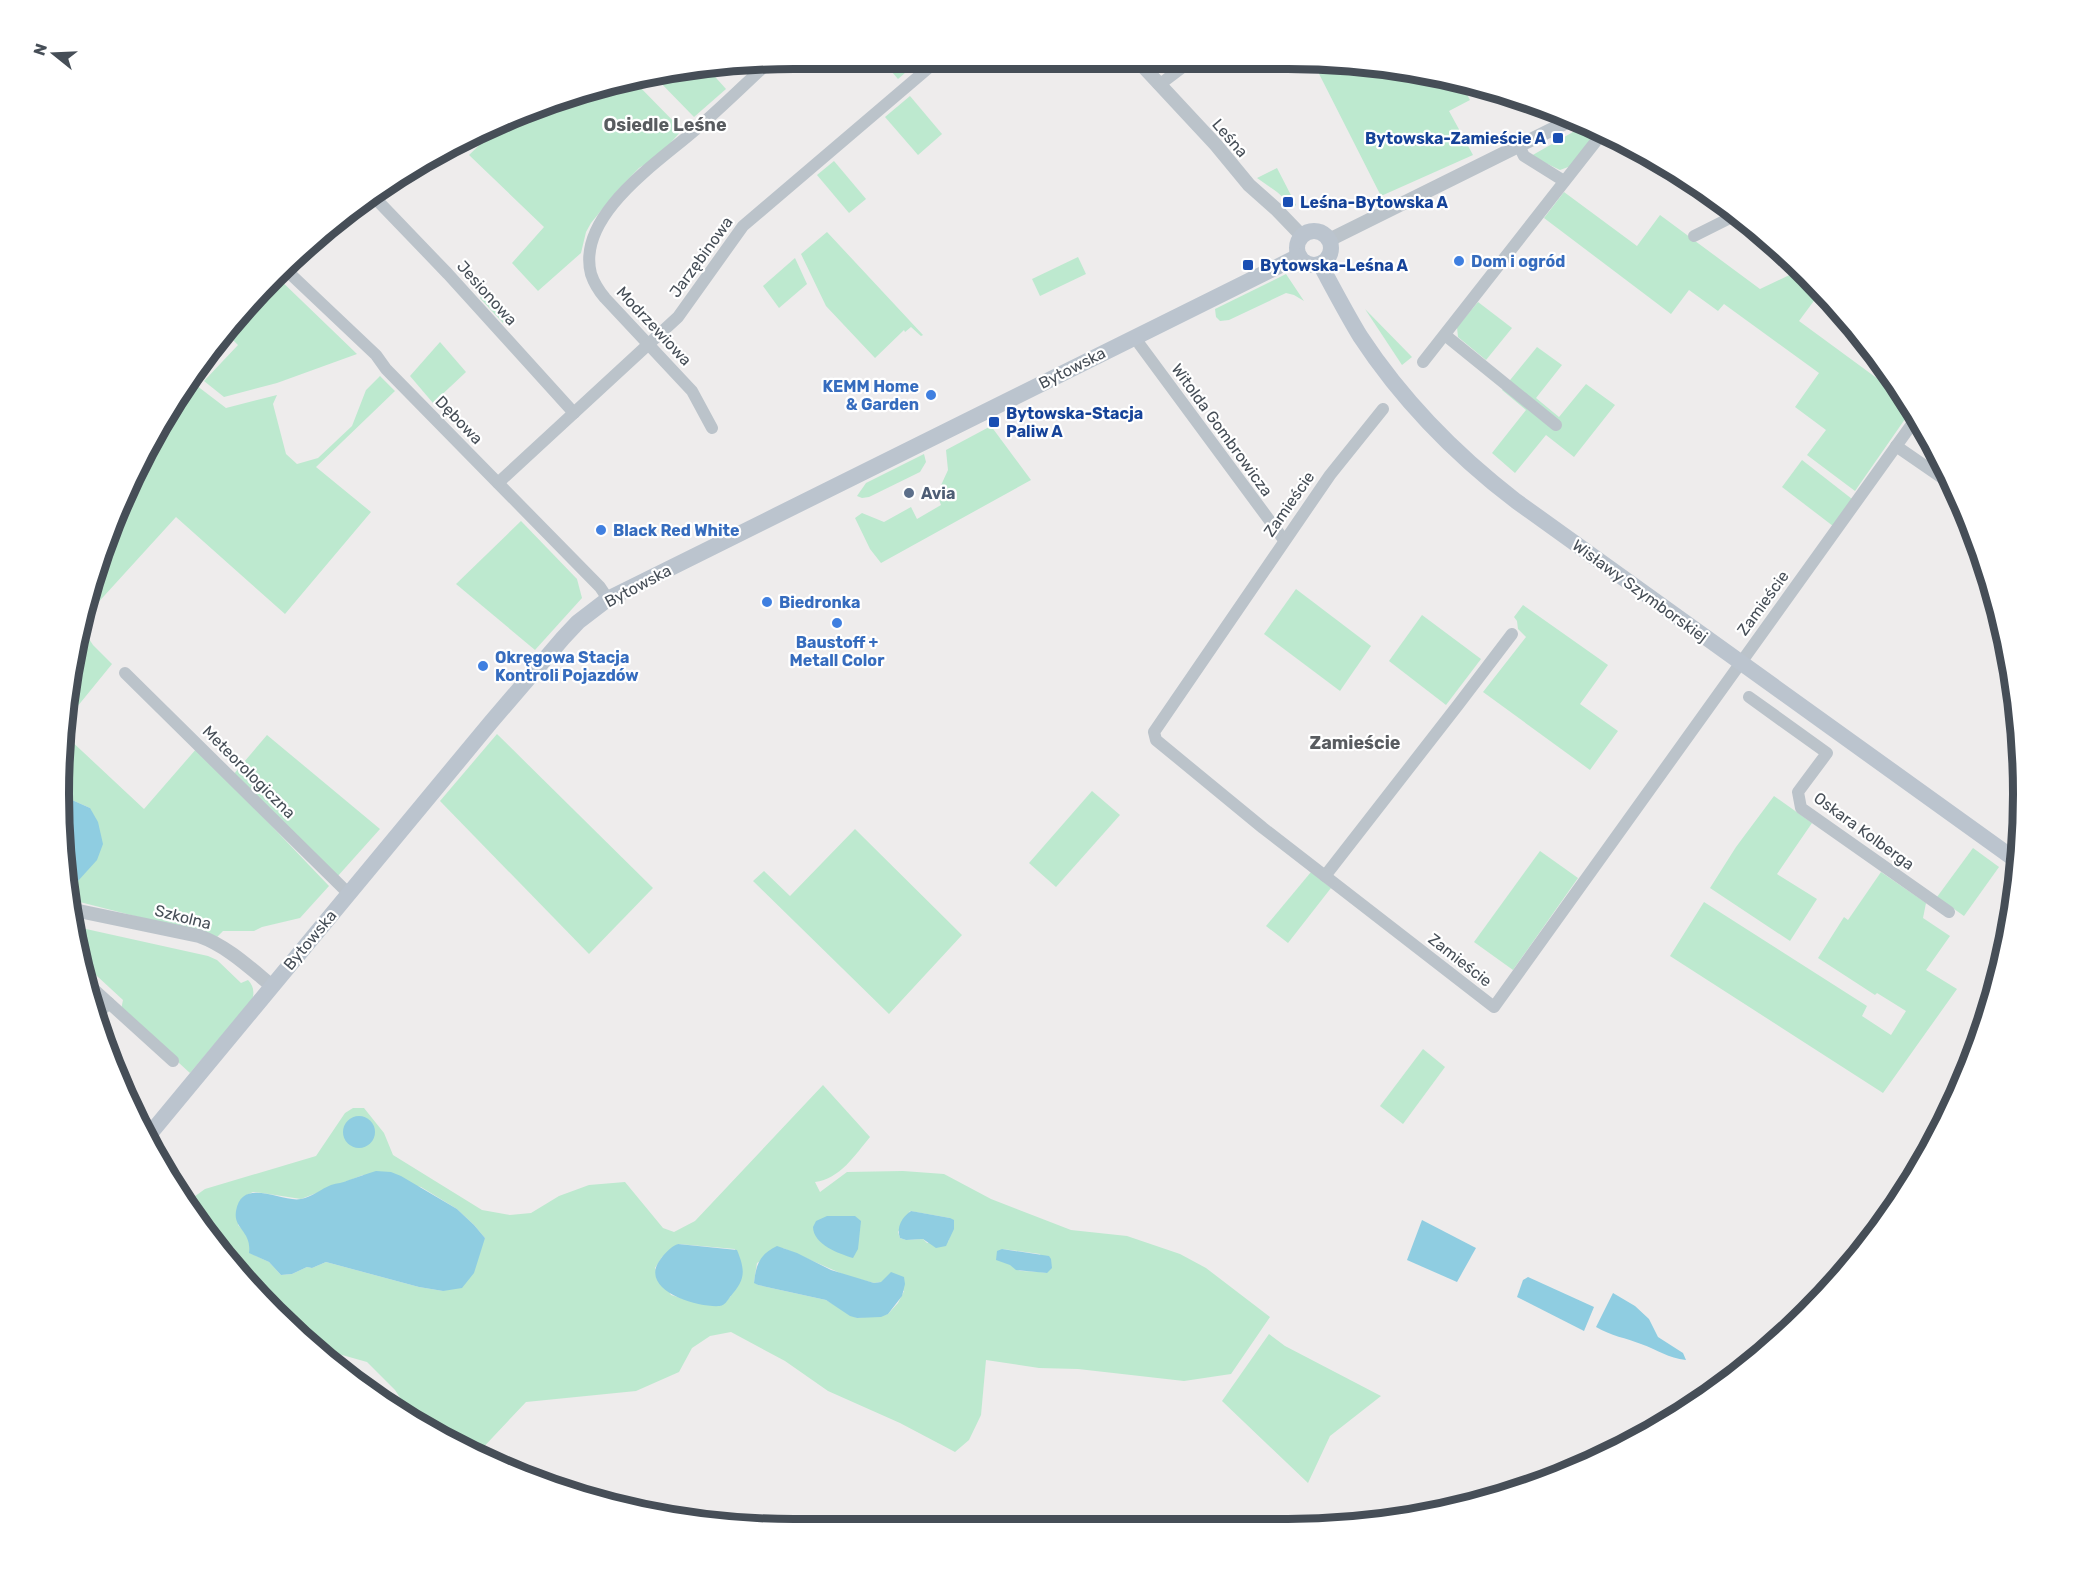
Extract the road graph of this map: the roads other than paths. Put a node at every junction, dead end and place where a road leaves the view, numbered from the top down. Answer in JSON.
{"nodes":[{"id":1,"x":927,"y":69,"type":"edge"},
{"id":2,"x":1145,"y":69,"type":"edge"},
{"id":3,"x":1180,"y":69,"type":"edge"},
{"id":4,"x":760,"y":70,"type":"edge"},
{"id":5,"x":1160,"y":85,"type":"junction"},
{"id":6,"x":1564,"y":124,"type":"edge"},
{"id":7,"x":1598,"y":139,"type":"edge"},
{"id":8,"x":1519,"y":146,"type":"junction"},
{"id":9,"x":1564,"y":181,"type":"junction"},
{"id":10,"x":378,"y":201,"type":"edge"},
{"id":11,"x":1728,"y":218,"type":"edge"},
{"id":12,"x":1302,"y":236,"type":"junction"},
{"id":13,"x":1694,"y":236,"type":"dead end"},
{"id":14,"x":1329,"y":240,"type":"junction"},
{"id":15,"x":1299,"y":256,"type":"junction"},
{"id":16,"x":1320,"y":264,"type":"junction"},
{"id":17,"x":290,"y":273,"type":"edge"},
{"id":18,"x":1445,"y":335,"type":"junction"},
{"id":19,"x":1136,"y":336,"type":"junction"},
{"id":20,"x":650,"y":345,"type":"junction"},
{"id":21,"x":1423,"y":362,"type":"dead end"},
{"id":22,"x":1383,"y":409,"type":"dead end"},
{"id":23,"x":574,"y":413,"type":"junction"},
{"id":24,"x":1556,"y":425,"type":"dead end"},
{"id":25,"x":1911,"y":425,"type":"edge"},
{"id":26,"x":712,"y":428,"type":"dead end"},
{"id":27,"x":1896,"y":446,"type":"junction"},
{"id":28,"x":1939,"y":476,"type":"edge"},
{"id":29,"x":498,"y":483,"type":"junction"},
{"id":30,"x":1284,"y":540,"type":"junction"},
{"id":31,"x":608,"y":599,"type":"junction"},
{"id":32,"x":1512,"y":634,"type":"dead end"},
{"id":33,"x":1740,"y":664,"type":"junction"},
{"id":34,"x":125,"y":673,"type":"dead end"},
{"id":35,"x":1749,"y":697,"type":"dead end"},
{"id":36,"x":1841,"y":736,"type":"junction"},
{"id":37,"x":1827,"y":753,"type":"junction"},
{"id":38,"x":2010,"y":856,"type":"edge"},
{"id":39,"x":1325,"y":876,"type":"junction"},
{"id":40,"x":349,"y":894,"type":"junction"},
{"id":41,"x":79,"y":911,"type":"edge"},
{"id":42,"x":1949,"y":912,"type":"dead end"},
{"id":43,"x":272,"y":986,"type":"junction"},
{"id":44,"x":97,"y":993,"type":"edge"},
{"id":45,"x":108,"y":1003,"type":"junction"},
{"id":46,"x":102,"y":1009,"type":"edge"},
{"id":47,"x":173,"y":1061,"type":"dead end"},
{"id":48,"x":152,"y":1131,"type":"edge"}],
"edges":[{"from":1,"to":20,"type":"street","name":"Jarzębinowa"},
{"from":2,"to":5,"type":"street","name":"Leśna"},
{"from":3,"to":5,"type":"street"},
{"from":4,"to":20,"type":"street","name":"Modrzewiowa"},
{"from":5,"to":12,"type":"street","name":"Leśna"},
{"from":6,"to":8,"type":"street"},
{"from":7,"to":9,"type":"street"},
{"from":8,"to":9,"type":"street"},
{"from":8,"to":14,"type":"street"},
{"from":9,"to":18,"type":"street"},
{"from":10,"to":23,"type":"street","name":"Jesionowa"},
{"from":11,"to":13,"type":"street"},
{"from":12,"to":14,"type":"main road"},
{"from":12,"to":15,"type":"main road"},
{"from":14,"to":16,"type":"main road"},
{"from":15,"to":16,"type":"main road"},
{"from":15,"to":19,"type":"main road","name":"Bytowska"},
{"from":16,"to":33,"type":"main road","name":"Wisławy Szymborskiej"},
{"from":17,"to":29,"type":"street","name":"Dębowa"},
{"from":18,"to":21,"type":"street"},
{"from":18,"to":24,"type":"street"},
{"from":19,"to":30,"type":"street","name":"Witolda Gombrowicza"},
{"from":19,"to":31,"type":"main road","name":"Bytowska"},
{"from":20,"to":23,"type":"street","name":"Jarzębinowa"},
{"from":20,"to":26,"type":"street","name":"Modrzewiowa"},
{"from":22,"to":30,"type":"street","name":"Zamieście"},
{"from":23,"to":29,"type":"street","name":"Jarzębinowa"},
{"from":25,"to":27,"type":"street","name":"Zamieście"},
{"from":27,"to":28,"type":"street"},
{"from":27,"to":33,"type":"street","name":"Zamieście"},
{"from":29,"to":31,"type":"street","name":"Dębowa"},
{"from":30,"to":39,"type":"street","name":"Zamieście"},
{"from":31,"to":40,"type":"main road","name":"Bytowska"},
{"from":32,"to":39,"type":"street"},
{"from":33,"to":36,"type":"main road","name":"Wisławy Szymborskiej"},
{"from":33,"to":39,"type":"street","name":"Zamieście"},
{"from":34,"to":40,"type":"street","name":"Meteorologiczna"},
{"from":35,"to":37,"type":"street"},
{"from":36,"to":37,"type":"street","name":"Oskara Kolberga"},
{"from":36,"to":38,"type":"main road","name":"Wisławy Szymborskiej"},
{"from":37,"to":42,"type":"street","name":"Oskara Kolberga"},
{"from":40,"to":43,"type":"main road","name":"Bytowska"},
{"from":41,"to":43,"type":"street","name":"Szkolna"},
{"from":43,"to":48,"type":"main road","name":"Bytowska"},
{"from":44,"to":45,"type":"street"},
{"from":45,"to":46,"type":"street"},
{"from":45,"to":47,"type":"street"}]}
